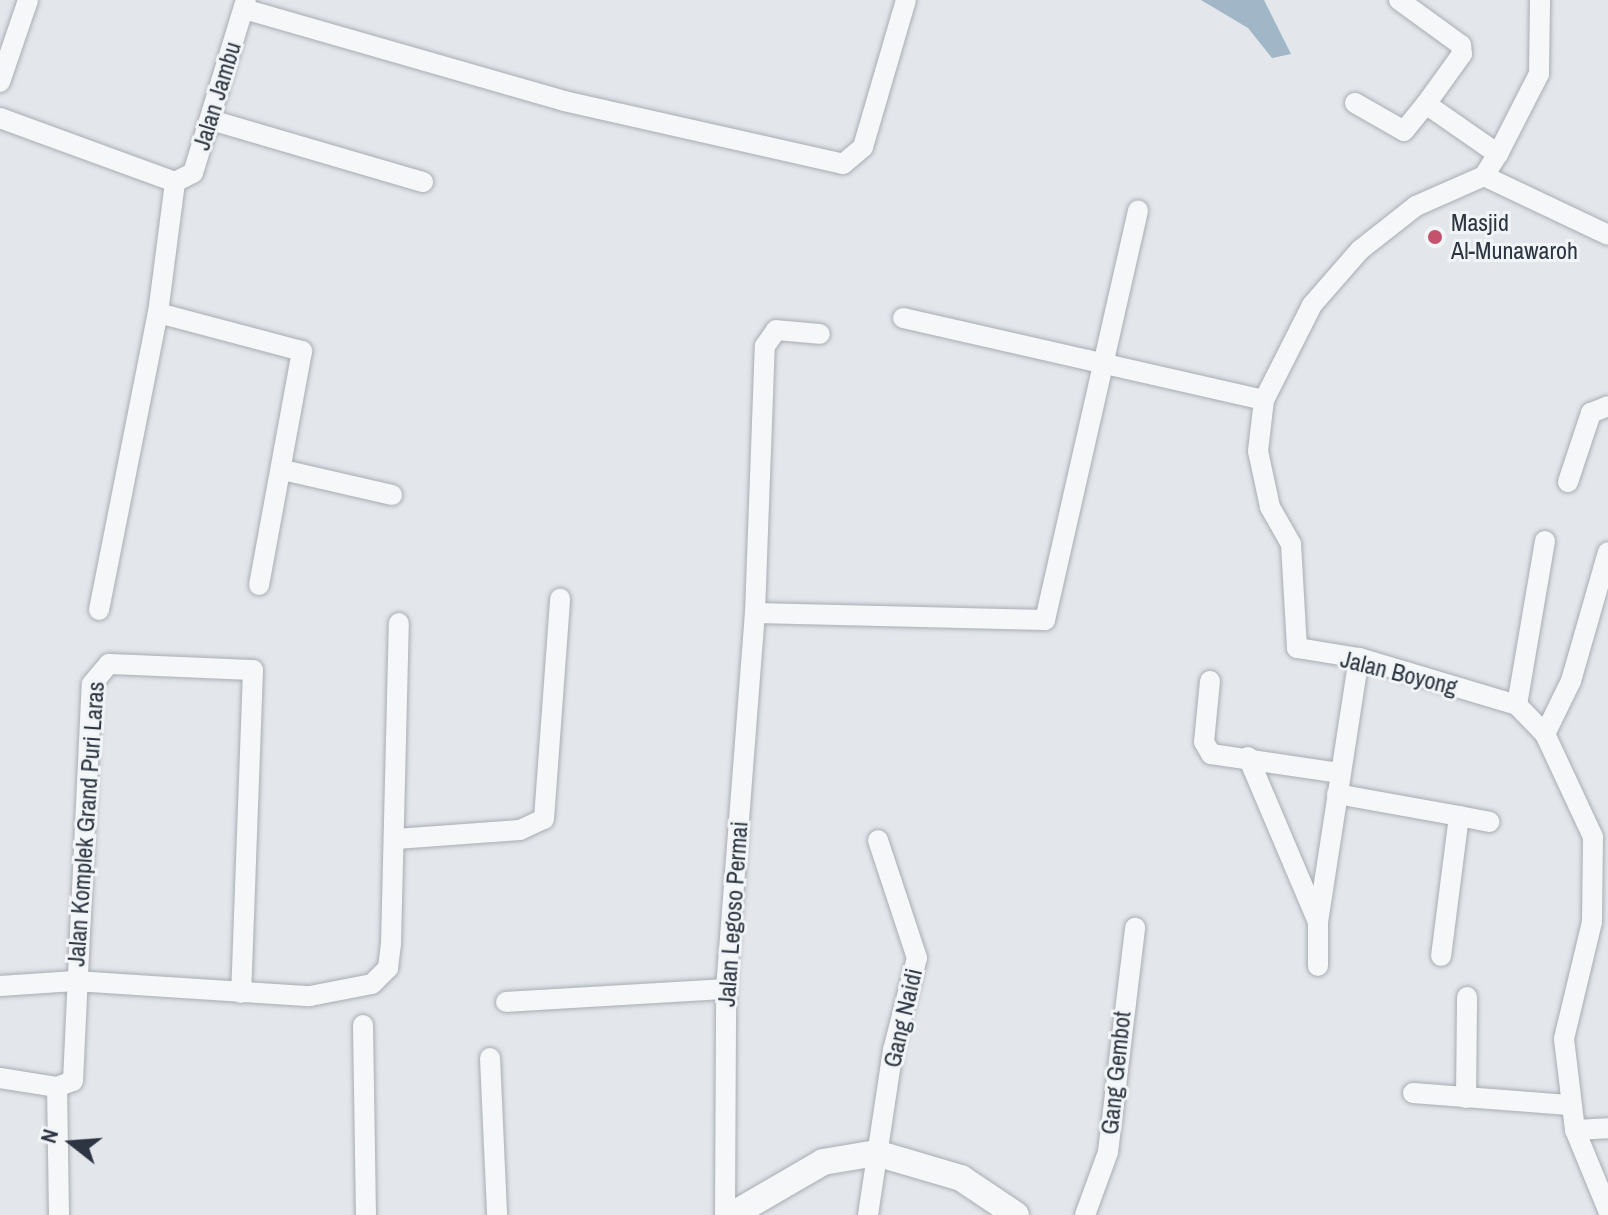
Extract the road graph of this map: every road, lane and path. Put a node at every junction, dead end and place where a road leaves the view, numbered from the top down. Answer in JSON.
{"nodes":[{"id":1,"x":28,"y":0,"type":"edge"},
{"id":2,"x":906,"y":0,"type":"edge"},
{"id":3,"x":1399,"y":0,"type":"edge"},
{"id":4,"x":1540,"y":0,"type":"edge"},
{"id":5,"x":245,"y":4,"type":"edge"},
{"id":6,"x":0,"y":82,"type":"edge"},
{"id":7,"x":1355,"y":103,"type":"dead end"},
{"id":8,"x":1426,"y":104,"type":"junction"},
{"id":9,"x":0,"y":118,"type":"edge"},
{"id":10,"x":211,"y":120,"type":"junction"},
{"id":11,"x":1498,"y":154,"type":"junction"},
{"id":12,"x":1484,"y":176,"type":"junction"},
{"id":13,"x":175,"y":182,"type":"junction"},
{"id":14,"x":423,"y":182,"type":"dead end"},
{"id":15,"x":1138,"y":210,"type":"dead end"},
{"id":16,"x":1608,"y":235,"type":"edge"},
{"id":17,"x":158,"y":313,"type":"junction"},
{"id":18,"x":903,"y":318,"type":"dead end"},
{"id":19,"x":820,"y":334,"type":"dead end"},
{"id":20,"x":1106,"y":363,"type":"junction"},
{"id":21,"x":1264,"y":400,"type":"junction"},
{"id":22,"x":1608,"y":406,"type":"edge"},
{"id":23,"x":283,"y":470,"type":"junction"},
{"id":24,"x":1568,"y":482,"type":"dead end"},
{"id":25,"x":392,"y":495,"type":"dead end"},
{"id":26,"x":1545,"y":541,"type":"dead end"},
{"id":27,"x":1608,"y":552,"type":"edge"},
{"id":28,"x":259,"y":585,"type":"dead end"},
{"id":29,"x":560,"y":599,"type":"dead end"},
{"id":30,"x":99,"y":610,"type":"dead end"},
{"id":31,"x":755,"y":613,"type":"junction"},
{"id":32,"x":399,"y":623,"type":"dead end"},
{"id":33,"x":1359,"y":658,"type":"junction"},
{"id":34,"x":1210,"y":681,"type":"dead end"},
{"id":35,"x":1517,"y":705,"type":"junction"},
{"id":36,"x":1545,"y":734,"type":"junction"},
{"id":37,"x":1248,"y":757,"type":"junction"},
{"id":38,"x":1339,"y":773,"type":"junction"},
{"id":39,"x":1337,"y":794,"type":"junction"},
{"id":40,"x":1459,"y":816,"type":"junction"},
{"id":41,"x":1489,"y":822,"type":"dead end"},
{"id":42,"x":396,"y":839,"type":"junction"},
{"id":43,"x":878,"y":840,"type":"dead end"},
{"id":44,"x":1318,"y":922,"type":"junction"},
{"id":45,"x":1135,"y":928,"type":"dead end"},
{"id":46,"x":1441,"y":956,"type":"dead end"},
{"id":47,"x":1318,"y":966,"type":"dead end"},
{"id":48,"x":75,"y":981,"type":"junction"},
{"id":49,"x":0,"y":986,"type":"edge"},
{"id":50,"x":726,"y":989,"type":"junction"},
{"id":51,"x":241,"y":993,"type":"junction"},
{"id":52,"x":1467,"y":997,"type":"dead end"},
{"id":53,"x":506,"y":1002,"type":"dead end"},
{"id":54,"x":363,"y":1025,"type":"dead end"},
{"id":55,"x":490,"y":1058,"type":"dead end"},
{"id":56,"x":0,"y":1078,"type":"edge"},
{"id":57,"x":57,"y":1087,"type":"junction"},
{"id":58,"x":1413,"y":1093,"type":"dead end"},
{"id":59,"x":1466,"y":1098,"type":"junction"},
{"id":60,"x":1569,"y":1105,"type":"junction"},
{"id":61,"x":1608,"y":1128,"type":"edge"},
{"id":62,"x":1575,"y":1130,"type":"junction"},
{"id":63,"x":876,"y":1153,"type":"junction"},
{"id":64,"x":1608,"y":1210,"type":"edge"},
{"id":65,"x":59,"y":1215,"type":"edge"},
{"id":66,"x":366,"y":1215,"type":"edge"},
{"id":67,"x":497,"y":1215,"type":"edge"},
{"id":68,"x":725,"y":1215,"type":"edge"},
{"id":69,"x":732,"y":1215,"type":"edge"},
{"id":70,"x":868,"y":1215,"type":"edge"},
{"id":71,"x":1016,"y":1215,"type":"edge"},
{"id":72,"x":1085,"y":1215,"type":"edge"}],
"edges":[{"from":1,"to":6,"type":"street"},
{"from":2,"to":5,"type":"street"},
{"from":3,"to":8,"type":"street"},
{"from":4,"to":11,"type":"street"},
{"from":5,"to":10,"type":"street","name":"Jalan Jambu"},
{"from":7,"to":8,"type":"street"},
{"from":8,"to":11,"type":"street"},
{"from":9,"to":13,"type":"street"},
{"from":10,"to":13,"type":"street","name":"Jalan Jambu"},
{"from":10,"to":14,"type":"street"},
{"from":11,"to":12,"type":"street"},
{"from":12,"to":16,"type":"street"},
{"from":12,"to":21,"type":"street"},
{"from":13,"to":17,"type":"street"},
{"from":15,"to":20,"type":"street"},
{"from":17,"to":23,"type":"street"},
{"from":17,"to":30,"type":"street"},
{"from":18,"to":20,"type":"street"},
{"from":19,"to":31,"type":"street","name":"Jalan Legoso Permai"},
{"from":20,"to":21,"type":"street"},
{"from":20,"to":31,"type":"street"},
{"from":21,"to":33,"type":"street","name":"Jalan Boyong"},
{"from":22,"to":24,"type":"street"},
{"from":23,"to":25,"type":"street"},
{"from":23,"to":28,"type":"street"},
{"from":26,"to":35,"type":"street"},
{"from":27,"to":36,"type":"street"},
{"from":29,"to":42,"type":"street"},
{"from":31,"to":50,"type":"street","name":"Jalan Legoso Permai"},
{"from":32,"to":42,"type":"street","name":"Jalan Komplek Grand Puri Laras"},
{"from":33,"to":35,"type":"street","name":"Jalan Boyong"},
{"from":33,"to":38,"type":"street"},
{"from":34,"to":37,"type":"street"},
{"from":35,"to":36,"type":"street","name":"Jalan Boyong"},
{"from":36,"to":60,"type":"street","name":"Jalan Boyong"},
{"from":37,"to":38,"type":"street"},
{"from":37,"to":44,"type":"street"},
{"from":38,"to":39,"type":"street"},
{"from":39,"to":40,"type":"street"},
{"from":39,"to":44,"type":"street"},
{"from":40,"to":41,"type":"street"},
{"from":40,"to":46,"type":"street"},
{"from":42,"to":51,"type":"street","name":"Jalan Komplek Grand Puri Laras"},
{"from":43,"to":63,"type":"street","name":"Gang Naidi"},
{"from":44,"to":47,"type":"street"},
{"from":45,"to":72,"type":"street","name":"Gang Gembot"},
{"from":48,"to":49,"type":"street","name":"Jalan Komplek Grand Puri Laras"},
{"from":48,"to":51,"type":"street","name":"Jalan Komplek Grand Puri Laras"},
{"from":48,"to":51,"type":"street","name":"Jalan Komplek Grand Puri Laras"},
{"from":48,"to":57,"type":"street","name":"Jalan Komplek Grand Puri Laras"},
{"from":50,"to":53,"type":"street"},
{"from":50,"to":68,"type":"street","name":"Jalan Legoso Permai"},
{"from":52,"to":59,"type":"street"},
{"from":54,"to":66,"type":"street"},
{"from":55,"to":67,"type":"street"},
{"from":56,"to":57,"type":"street"},
{"from":57,"to":65,"type":"street"},
{"from":58,"to":59,"type":"street"},
{"from":59,"to":60,"type":"street"},
{"from":60,"to":62,"type":"street","name":"Jalan Boyong"},
{"from":61,"to":62,"type":"street"},
{"from":62,"to":64,"type":"street","name":"Jalan Boyong"},
{"from":63,"to":69,"type":"street"},
{"from":63,"to":70,"type":"street","name":"Gang Naidi"},
{"from":63,"to":71,"type":"street"}]}
